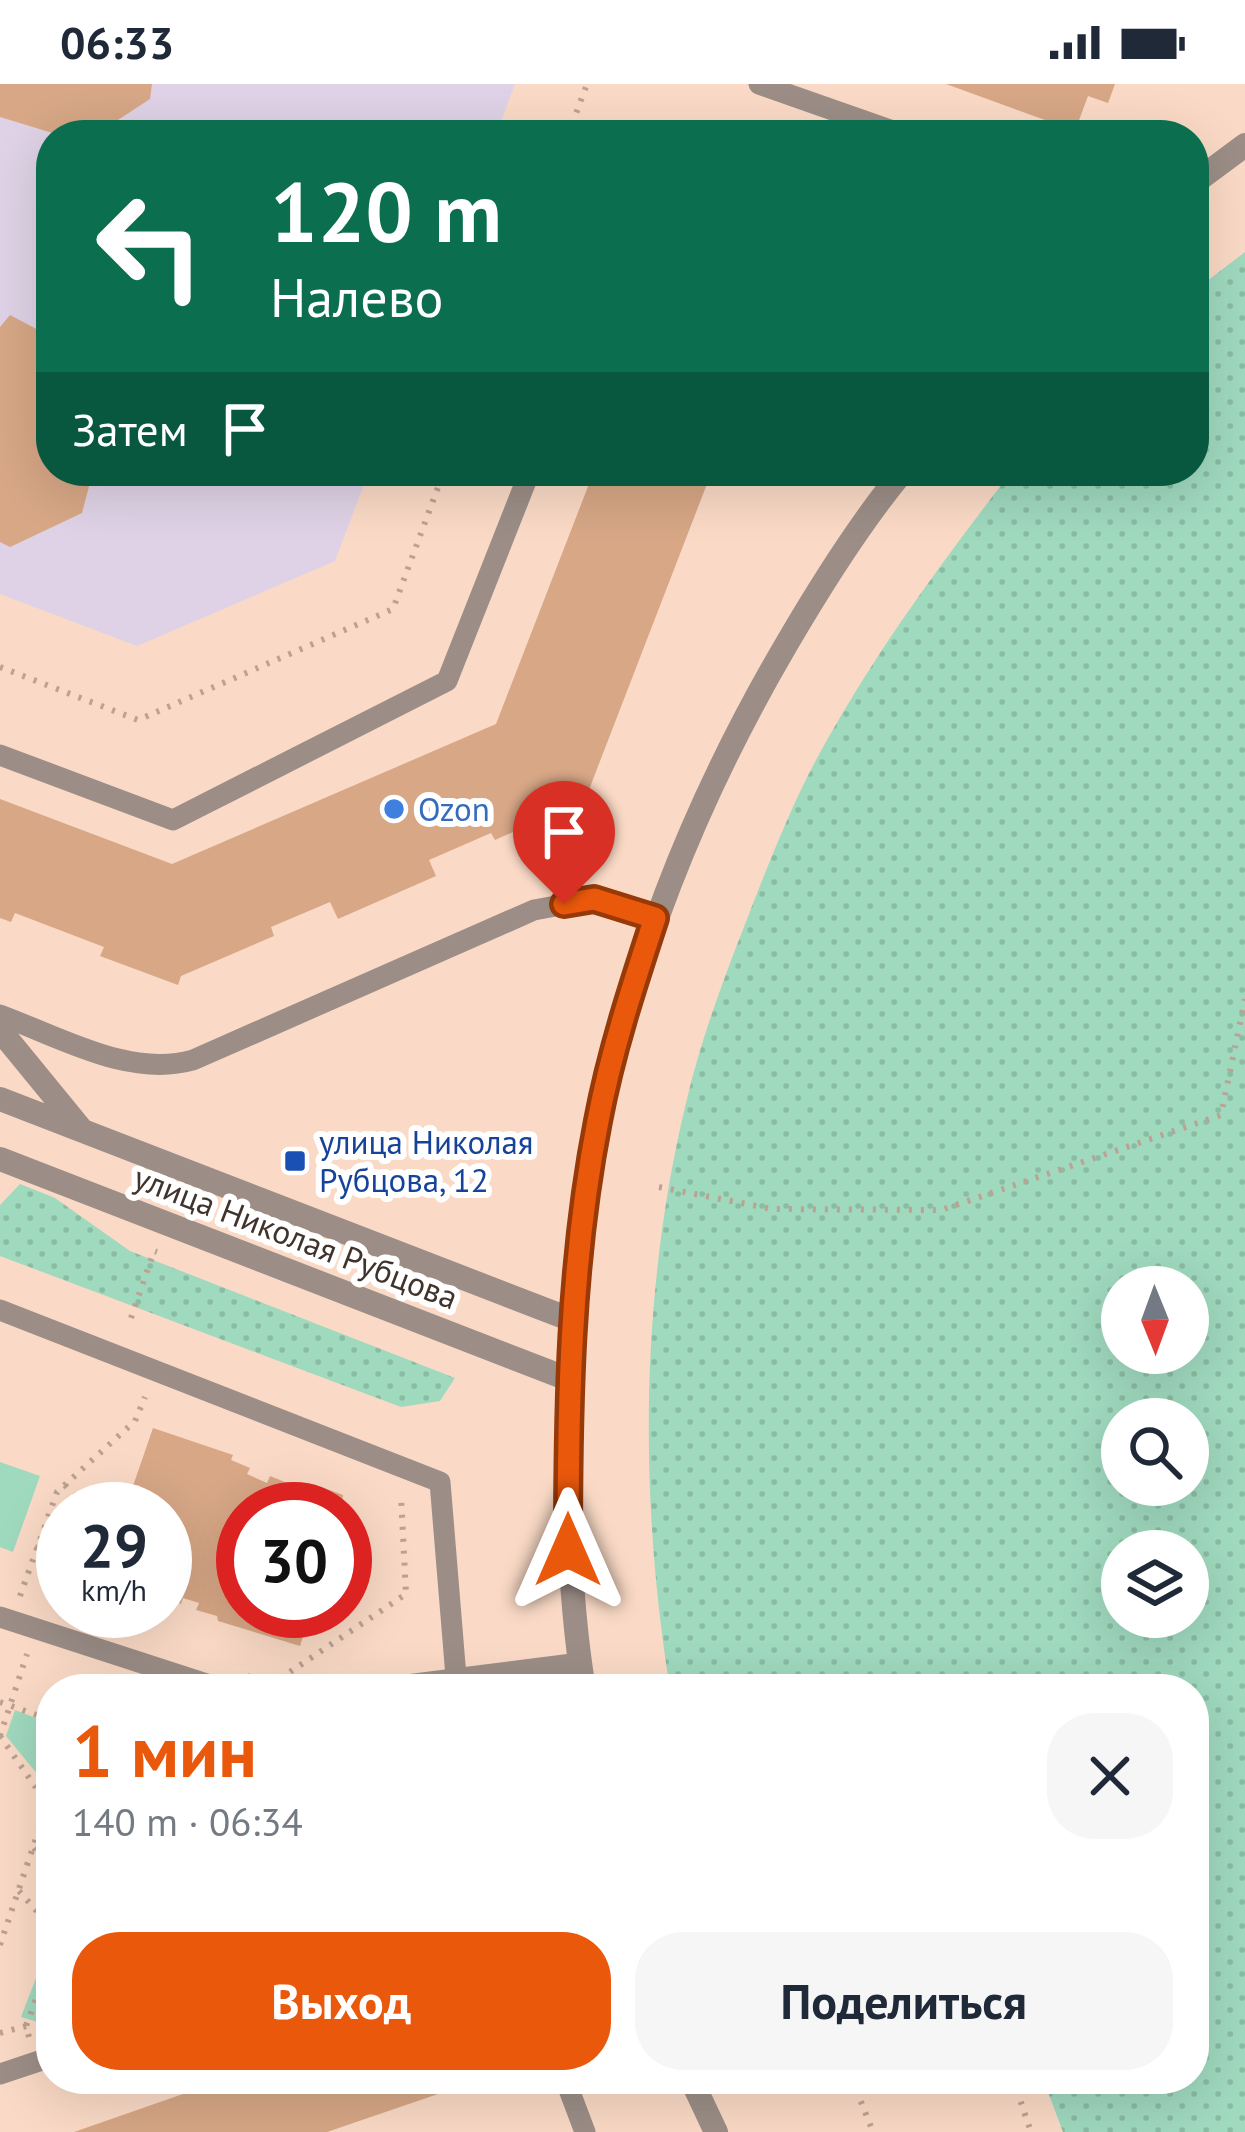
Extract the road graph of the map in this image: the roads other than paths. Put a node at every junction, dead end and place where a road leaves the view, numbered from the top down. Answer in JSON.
{"nodes":[{"id":1,"x":759,"y":84,"type":"edge"},
{"id":2,"x":861,"y":120,"type":"edge"},
{"id":3,"x":1245,"y":146,"type":"edge"},
{"id":4,"x":1209,"y":172,"type":"edge"},
{"id":5,"x":524,"y":486,"type":"edge"},
{"id":6,"x":892,"y":486,"type":"edge"},
{"id":7,"x":0,"y":755,"type":"edge"},
{"id":8,"x":655,"y":918,"type":"junction"},
{"id":9,"x":0,"y":1015,"type":"edge"},
{"id":10,"x":0,"y":1030,"type":"edge"},
{"id":11,"x":0,"y":1100,"type":"edge"},
{"id":12,"x":83,"y":1131,"type":"junction"},
{"id":13,"x":0,"y":1160,"type":"edge"},
{"id":14,"x":0,"y":1310,"type":"edge"},
{"id":15,"x":572,"y":1320,"type":"junction"},
{"id":16,"x":568,"y":1379,"type":"junction"},
{"id":17,"x":0,"y":1617,"type":"edge"},
{"id":18,"x":580,"y":1663,"type":"junction"},
{"id":19,"x":208,"y":1674,"type":"edge"},
{"id":20,"x":455,"y":1674,"type":"edge"},
{"id":21,"x":512,"y":1674,"type":"edge"},
{"id":22,"x":582,"y":1674,"type":"edge"},
{"id":23,"x":36,"y":2056,"type":"edge"},
{"id":24,"x":0,"y":2074,"type":"edge"},
{"id":25,"x":571,"y":2094,"type":"edge"},
{"id":26,"x":698,"y":2094,"type":"edge"},
{"id":27,"x":585,"y":2132,"type":"edge"},
{"id":28,"x":716,"y":2132,"type":"edge"}],
"edges":[{"from":1,"to":2,"type":"lane"},
{"from":3,"to":4,"type":"street"},
{"from":5,"to":7,"type":"lane"},
{"from":6,"to":8,"type":"street"},
{"from":8,"to":9,"type":"lane"},
{"from":8,"to":15,"type":"street"},
{"from":10,"to":12,"type":"street"},
{"from":11,"to":12,"type":"street","name":"улица Николая Рубцова"},
{"from":12,"to":15,"type":"street","name":"улица Николая Рубцова"},
{"from":13,"to":16,"type":"street","name":"улица Николая Рубцова"},
{"from":14,"to":20,"type":"lane"},
{"from":15,"to":16,"type":"street"},
{"from":16,"to":18,"type":"street"},
{"from":17,"to":19,"type":"lane"},
{"from":18,"to":21,"type":"lane"},
{"from":18,"to":22,"type":"street"},
{"from":23,"to":24,"type":"lane"},
{"from":25,"to":27,"type":"lane"},
{"from":26,"to":28,"type":"street"}]}
